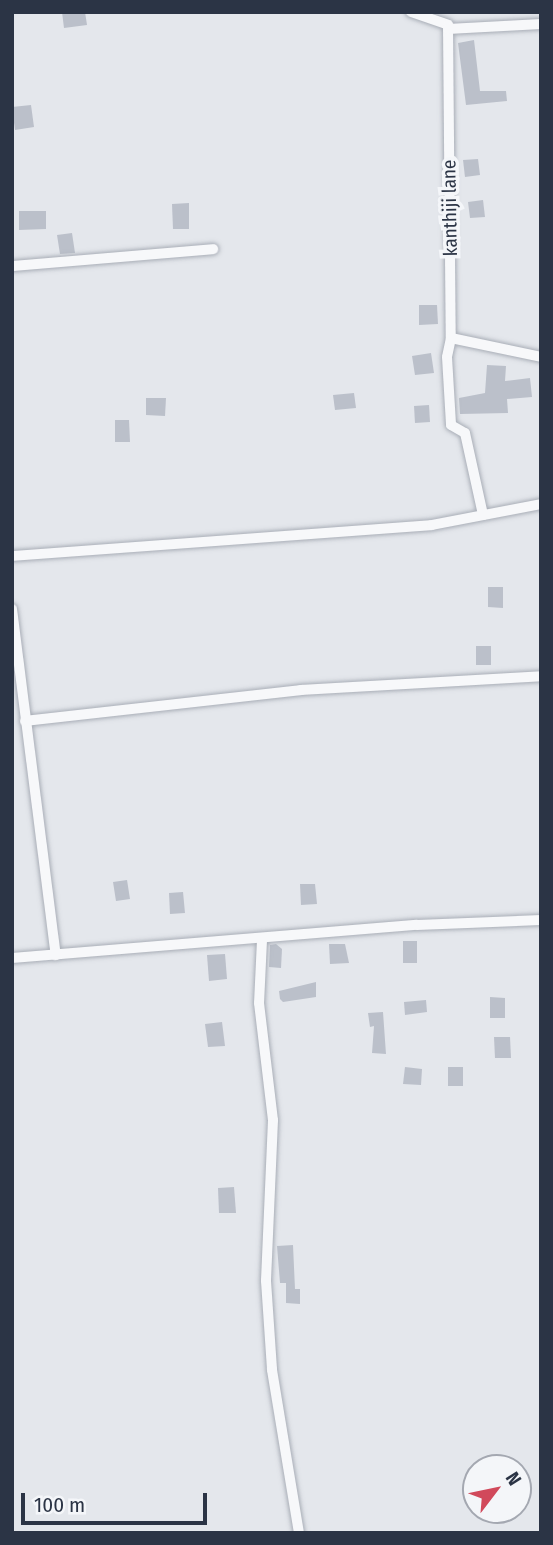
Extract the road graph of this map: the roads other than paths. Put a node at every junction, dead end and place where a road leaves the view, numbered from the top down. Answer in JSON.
{"nodes":[{"id":1,"x":411,"y":12,"type":"edge"},
{"id":2,"x":541,"y":24,"type":"edge"},
{"id":3,"x":448,"y":29,"type":"junction"},
{"id":4,"x":213,"y":249,"type":"dead end"},
{"id":5,"x":12,"y":266,"type":"edge"},
{"id":6,"x":451,"y":338,"type":"junction"},
{"id":7,"x":541,"y":357,"type":"edge"},
{"id":8,"x":541,"y":504,"type":"edge"},
{"id":9,"x":483,"y":515,"type":"junction"},
{"id":10,"x":12,"y":556,"type":"edge"},
{"id":11,"x":12,"y":609,"type":"edge"},
{"id":12,"x":541,"y":676,"type":"edge"},
{"id":13,"x":25,"y":721,"type":"junction"},
{"id":14,"x":541,"y":920,"type":"edge"},
{"id":15,"x":262,"y":940,"type":"junction"},
{"id":16,"x":57,"y":955,"type":"junction"},
{"id":17,"x":12,"y":958,"type":"edge"},
{"id":18,"x":299,"y":1533,"type":"edge"}],
"edges":[{"from":1,"to":3,"type":"street"},
{"from":2,"to":3,"type":"street"},
{"from":3,"to":6,"type":"street","name":"kanthiji lane"},
{"from":4,"to":5,"type":"street"},
{"from":6,"to":7,"type":"street"},
{"from":6,"to":9,"type":"street","name":"kanthiji lane"},
{"from":8,"to":9,"type":"street"},
{"from":9,"to":10,"type":"street"},
{"from":11,"to":13,"type":"street"},
{"from":12,"to":13,"type":"street"},
{"from":13,"to":16,"type":"street"},
{"from":14,"to":15,"type":"street"},
{"from":15,"to":16,"type":"street"},
{"from":15,"to":18,"type":"street"},
{"from":16,"to":17,"type":"street"}]}
